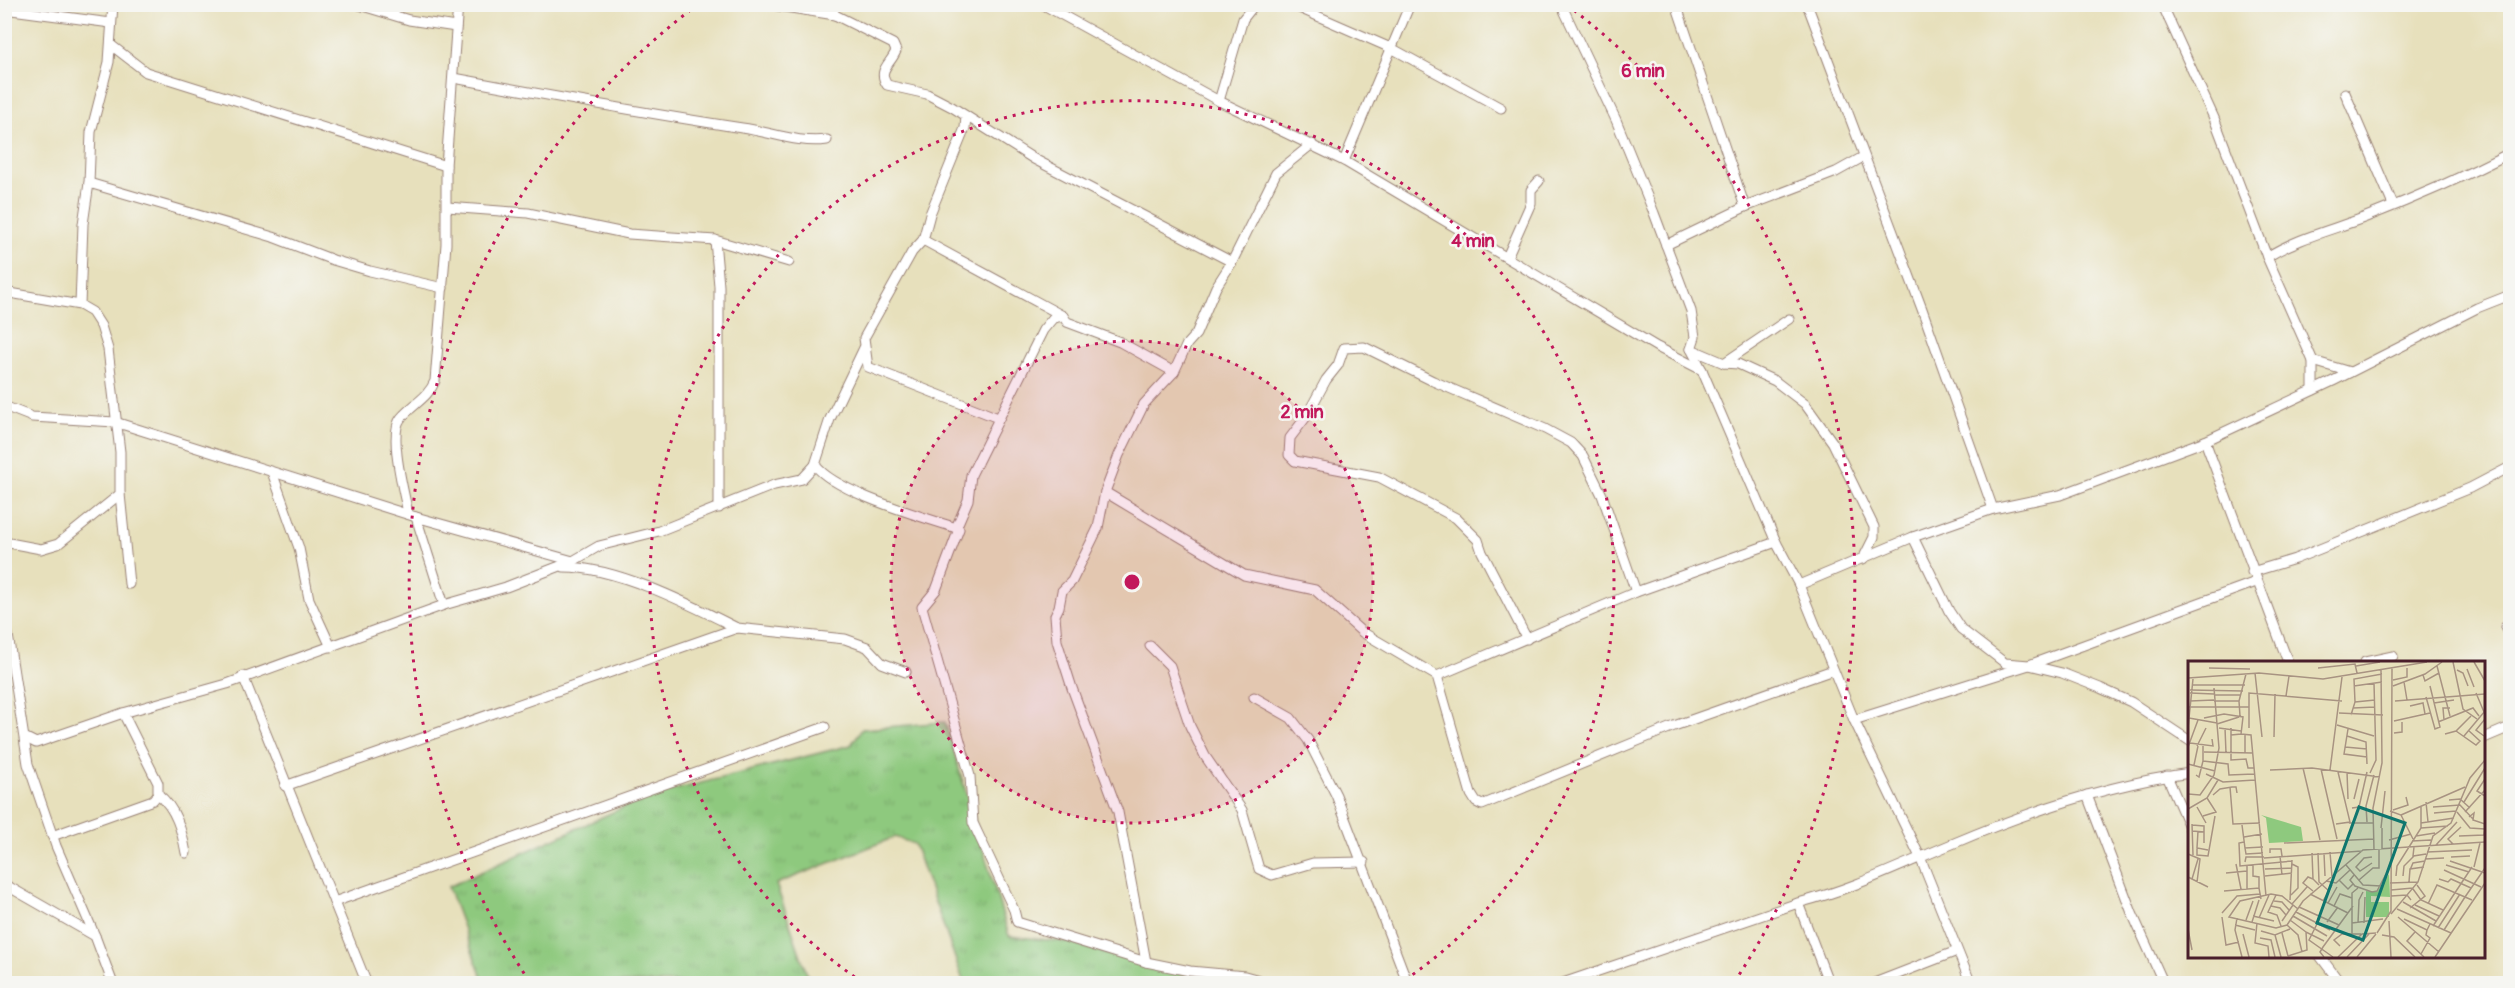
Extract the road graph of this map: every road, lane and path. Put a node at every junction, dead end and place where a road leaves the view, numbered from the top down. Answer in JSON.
{"nodes":[{"id":1,"x":112,"y":4,"type":"edge"},
{"id":2,"x":356,"y":4,"type":"edge"},
{"id":3,"x":458,"y":4,"type":"edge"},
{"id":4,"x":766,"y":4,"type":"edge"},
{"id":5,"x":830,"y":4,"type":"edge"},
{"id":6,"x":1042,"y":4,"type":"edge"},
{"id":7,"x":1255,"y":4,"type":"edge"},
{"id":8,"x":1290,"y":4,"type":"edge"},
{"id":9,"x":1410,"y":4,"type":"edge"},
{"id":10,"x":1561,"y":4,"type":"edge"},
{"id":11,"x":1676,"y":4,"type":"edge"},
{"id":12,"x":1807,"y":4,"type":"edge"},
{"id":13,"x":2162,"y":4,"type":"edge"},
{"id":14,"x":2509,"y":4,"type":"edge"},
{"id":15,"x":4,"y":9,"type":"edge"},
{"id":16,"x":835,"y":15,"type":"junction"},
{"id":17,"x":2511,"y":17,"type":"edge"},
{"id":18,"x":111,"y":23,"type":"junction"},
{"id":19,"x":456,"y":27,"type":"junction"},
{"id":20,"x":111,"y":45,"type":"junction"},
{"id":21,"x":1393,"y":49,"type":"junction"},
{"id":22,"x":454,"y":78,"type":"junction"},
{"id":23,"x":2345,"y":93,"type":"dead end"},
{"id":24,"x":1219,"y":101,"type":"junction"},
{"id":25,"x":1501,"y":108,"type":"dead end"},
{"id":26,"x":966,"y":116,"type":"junction"},
{"id":27,"x":828,"y":140,"type":"dead end"},
{"id":28,"x":1312,"y":144,"type":"junction"},
{"id":29,"x":2511,"y":153,"type":"edge"},
{"id":30,"x":1863,"y":157,"type":"junction"},
{"id":31,"x":1344,"y":161,"type":"junction"},
{"id":32,"x":446,"y":166,"type":"junction"},
{"id":33,"x":1539,"y":181,"type":"dead end"},
{"id":34,"x":89,"y":183,"type":"junction"},
{"id":35,"x":2393,"y":205,"type":"junction"},
{"id":36,"x":447,"y":207,"type":"junction"},
{"id":37,"x":1745,"y":207,"type":"junction"},
{"id":38,"x":715,"y":240,"type":"junction"},
{"id":39,"x":924,"y":240,"type":"junction"},
{"id":40,"x":1666,"y":245,"type":"junction"},
{"id":41,"x":1507,"y":257,"type":"junction"},
{"id":42,"x":2267,"y":257,"type":"junction"},
{"id":43,"x":789,"y":262,"type":"dead end"},
{"id":44,"x":1232,"y":262,"type":"junction"},
{"id":45,"x":443,"y":288,"type":"junction"},
{"id":46,"x":4,"y":292,"type":"edge"},
{"id":47,"x":2511,"y":295,"type":"edge"},
{"id":48,"x":80,"y":305,"type":"junction"},
{"id":49,"x":1063,"y":316,"type":"junction"},
{"id":50,"x":1789,"y":319,"type":"dead end"},
{"id":51,"x":864,"y":348,"type":"junction"},
{"id":52,"x":1691,"y":349,"type":"junction"},
{"id":53,"x":2313,"y":361,"type":"junction"},
{"id":54,"x":1724,"y":363,"type":"junction"},
{"id":55,"x":1702,"y":370,"type":"junction"},
{"id":56,"x":1174,"y":372,"type":"junction"},
{"id":57,"x":2350,"y":372,"type":"junction"},
{"id":58,"x":2313,"y":390,"type":"junction"},
{"id":59,"x":4,"y":406,"type":"edge"},
{"id":60,"x":998,"y":418,"type":"junction"},
{"id":61,"x":115,"y":422,"type":"junction"},
{"id":62,"x":2205,"y":441,"type":"junction"},
{"id":63,"x":815,"y":465,"type":"junction"},
{"id":64,"x":2511,"y":467,"type":"edge"},
{"id":65,"x":272,"y":472,"type":"junction"},
{"id":66,"x":1106,"y":492,"type":"junction"},
{"id":67,"x":120,"y":494,"type":"junction"},
{"id":68,"x":719,"y":508,"type":"junction"},
{"id":69,"x":1993,"y":510,"type":"junction"},
{"id":70,"x":412,"y":515,"type":"junction"},
{"id":71,"x":956,"y":528,"type":"junction"},
{"id":72,"x":1913,"y":537,"type":"junction"},
{"id":73,"x":4,"y":542,"type":"edge"},
{"id":74,"x":1776,"y":542,"type":"junction"},
{"id":75,"x":1863,"y":559,"type":"junction"},
{"id":76,"x":573,"y":561,"type":"junction"},
{"id":77,"x":559,"y":567,"type":"junction"},
{"id":78,"x":2254,"y":577,"type":"junction"},
{"id":79,"x":129,"y":584,"type":"dead end"},
{"id":80,"x":1799,"y":585,"type":"junction"},
{"id":81,"x":1636,"y":592,"type":"junction"},
{"id":82,"x":444,"y":604,"type":"junction"},
{"id":83,"x":4,"y":609,"type":"edge"},
{"id":84,"x":6,"y":624,"type":"edge"},
{"id":85,"x":736,"y":628,"type":"junction"},
{"id":86,"x":1527,"y":639,"type":"junction"},
{"id":87,"x":1150,"y":646,"type":"dead end"},
{"id":88,"x":331,"y":647,"type":"junction"},
{"id":89,"x":2393,"y":656,"type":"dead end"},
{"id":90,"x":2287,"y":661,"type":"edge"},
{"id":91,"x":2373,"y":661,"type":"edge"},
{"id":92,"x":2030,"y":665,"type":"junction"},
{"id":93,"x":1833,"y":670,"type":"junction"},
{"id":94,"x":906,"y":672,"type":"dead end"},
{"id":95,"x":243,"y":676,"type":"junction"},
{"id":96,"x":1437,"y":676,"type":"junction"},
{"id":97,"x":1254,"y":697,"type":"dead end"},
{"id":98,"x":123,"y":713,"type":"junction"},
{"id":99,"x":1854,"y":720,"type":"junction"},
{"id":100,"x":825,"y":727,"type":"dead end"},
{"id":101,"x":2511,"y":727,"type":"edge"},
{"id":102,"x":26,"y":738,"type":"junction"},
{"id":103,"x":2485,"y":738,"type":"edge"},
{"id":104,"x":2188,"y":740,"type":"edge"},
{"id":105,"x":2188,"y":773,"type":"edge"},
{"id":106,"x":2167,"y":776,"type":"junction"},
{"id":107,"x":285,"y":786,"type":"junction"},
{"id":108,"x":158,"y":794,"type":"junction"},
{"id":109,"x":2087,"y":795,"type":"junction"},
{"id":110,"x":2188,"y":824,"type":"edge"},
{"id":111,"x":52,"y":836,"type":"junction"},
{"id":112,"x":186,"y":853,"type":"dead end"},
{"id":113,"x":1920,"y":857,"type":"junction"},
{"id":114,"x":1364,"y":862,"type":"junction"},
{"id":115,"x":4,"y":884,"type":"edge"},
{"id":116,"x":334,"y":902,"type":"junction"},
{"id":117,"x":1798,"y":903,"type":"junction"},
{"id":118,"x":95,"y":936,"type":"junction"},
{"id":119,"x":1957,"y":951,"type":"junction"},
{"id":120,"x":2321,"y":958,"type":"edge"},
{"id":121,"x":1146,"y":962,"type":"junction"},
{"id":122,"x":1404,"y":983,"type":"edge"},
{"id":123,"x":113,"y":984,"type":"edge"},
{"id":124,"x":367,"y":984,"type":"edge"},
{"id":125,"x":1274,"y":984,"type":"edge"},
{"id":126,"x":1560,"y":984,"type":"edge"},
{"id":127,"x":1829,"y":984,"type":"edge"},
{"id":128,"x":1872,"y":984,"type":"edge"},
{"id":129,"x":1971,"y":984,"type":"edge"},
{"id":130,"x":2164,"y":984,"type":"edge"},
{"id":131,"x":2341,"y":984,"type":"edge"}],
"edges":[{"from":1,"to":18,"type":"street"},
{"from":2,"to":19,"type":"street"},
{"from":3,"to":19,"type":"street"},
{"from":4,"to":16,"type":"street"},
{"from":5,"to":16,"type":"street"},
{"from":6,"to":24,"type":"street"},
{"from":7,"to":24,"type":"street"},
{"from":8,"to":21,"type":"street"},
{"from":9,"to":21,"type":"street"},
{"from":10,"to":40,"type":"street"},
{"from":11,"to":37,"type":"street"},
{"from":12,"to":30,"type":"street"},
{"from":13,"to":42,"type":"street"},
{"from":14,"to":17,"type":"street"},
{"from":15,"to":18,"type":"street"},
{"from":16,"to":26,"type":"street"},
{"from":18,"to":20,"type":"street"},
{"from":19,"to":22,"type":"street"},
{"from":20,"to":32,"type":"street"},
{"from":20,"to":34,"type":"street"},
{"from":21,"to":25,"type":"street"},
{"from":21,"to":31,"type":"street"},
{"from":22,"to":27,"type":"street"},
{"from":22,"to":32,"type":"street"},
{"from":23,"to":35,"type":"street"},
{"from":24,"to":28,"type":"street"},
{"from":26,"to":39,"type":"street"},
{"from":26,"to":44,"type":"street"},
{"from":28,"to":31,"type":"street"},
{"from":28,"to":44,"type":"street"},
{"from":29,"to":35,"type":"street"},
{"from":30,"to":37,"type":"street"},
{"from":30,"to":69,"type":"street"},
{"from":31,"to":41,"type":"street"},
{"from":32,"to":36,"type":"street"},
{"from":33,"to":41,"type":"street"},
{"from":34,"to":45,"type":"street"},
{"from":34,"to":48,"type":"street"},
{"from":35,"to":42,"type":"street"},
{"from":36,"to":38,"type":"street"},
{"from":36,"to":45,"type":"street"},
{"from":37,"to":40,"type":"street"},
{"from":38,"to":43,"type":"street"},
{"from":38,"to":68,"type":"street"},
{"from":39,"to":49,"type":"street"},
{"from":39,"to":51,"type":"street"},
{"from":40,"to":52,"type":"street"},
{"from":41,"to":55,"type":"street"},
{"from":42,"to":53,"type":"street"},
{"from":44,"to":56,"type":"street"},
{"from":45,"to":70,"type":"street"},
{"from":46,"to":48,"type":"street"},
{"from":47,"to":57,"type":"street"},
{"from":48,"to":61,"type":"street"},
{"from":49,"to":56,"type":"street"},
{"from":49,"to":60,"type":"street"},
{"from":50,"to":54,"type":"street"},
{"from":51,"to":60,"type":"street"},
{"from":51,"to":63,"type":"street"},
{"from":52,"to":54,"type":"street"},
{"from":52,"to":55,"type":"street"},
{"from":53,"to":57,"type":"street"},
{"from":53,"to":58,"type":"street"},
{"from":54,"to":75,"type":"street"},
{"from":55,"to":74,"type":"street"},
{"from":56,"to":66,"type":"street"},
{"from":57,"to":58,"type":"street"},
{"from":58,"to":62,"type":"street"},
{"from":59,"to":61,"type":"street"},
{"from":60,"to":71,"type":"street"},
{"from":61,"to":65,"type":"street"},
{"from":61,"to":67,"type":"street"},
{"from":62,"to":69,"type":"street"},
{"from":62,"to":78,"type":"street"},
{"from":63,"to":68,"type":"street"},
{"from":63,"to":71,"type":"street"},
{"from":64,"to":78,"type":"street"},
{"from":65,"to":70,"type":"street"},
{"from":65,"to":88,"type":"street"},
{"from":66,"to":96,"type":"street"},
{"from":66,"to":121,"type":"street"},
{"from":67,"to":73,"type":"street"},
{"from":67,"to":79,"type":"street"},
{"from":68,"to":76,"type":"street"},
{"from":69,"to":72,"type":"street"},
{"from":70,"to":76,"type":"street"},
{"from":70,"to":82,"type":"street"},
{"from":71,"to":121,"type":"street"},
{"from":72,"to":75,"type":"street"},
{"from":72,"to":92,"type":"street"},
{"from":74,"to":80,"type":"street"},
{"from":74,"to":81,"type":"street"},
{"from":75,"to":80,"type":"street"},
{"from":76,"to":77,"type":"street"},
{"from":77,"to":82,"type":"street"},
{"from":77,"to":85,"type":"street"},
{"from":78,"to":90,"type":"street"},
{"from":78,"to":92,"type":"street"},
{"from":80,"to":93,"type":"street"},
{"from":81,"to":86,"type":"street"},
{"from":81,"to":86,"type":"street"},
{"from":82,"to":88,"type":"street"},
{"from":83,"to":84,"type":"street"},
{"from":84,"to":102,"type":"street"},
{"from":85,"to":94,"type":"street"},
{"from":85,"to":107,"type":"street"},
{"from":86,"to":96,"type":"street"},
{"from":87,"to":114,"type":"street"},
{"from":88,"to":95,"type":"street"},
{"from":89,"to":91,"type":"street"},
{"from":92,"to":99,"type":"street"},
{"from":92,"to":104,"type":"street"},
{"from":93,"to":96,"type":"street"},
{"from":93,"to":99,"type":"street"},
{"from":95,"to":98,"type":"street"},
{"from":95,"to":107,"type":"street"},
{"from":97,"to":114,"type":"street"},
{"from":98,"to":102,"type":"street"},
{"from":98,"to":108,"type":"street"},
{"from":99,"to":113,"type":"street"},
{"from":100,"to":116,"type":"street"},
{"from":101,"to":103,"type":"street"},
{"from":102,"to":111,"type":"street"},
{"from":105,"to":106,"type":"street"},
{"from":106,"to":109,"type":"street"},
{"from":106,"to":110,"type":"street"},
{"from":107,"to":116,"type":"street"},
{"from":108,"to":111,"type":"street"},
{"from":108,"to":112,"type":"street"},
{"from":109,"to":113,"type":"street"},
{"from":109,"to":130,"type":"street"},
{"from":111,"to":118,"type":"street"},
{"from":113,"to":117,"type":"street"},
{"from":113,"to":119,"type":"street"},
{"from":114,"to":122,"type":"street"},
{"from":115,"to":118,"type":"street"},
{"from":116,"to":124,"type":"street"},
{"from":117,"to":126,"type":"street"},
{"from":117,"to":127,"type":"street"},
{"from":118,"to":123,"type":"street"},
{"from":119,"to":128,"type":"street"},
{"from":119,"to":129,"type":"street"},
{"from":120,"to":131,"type":"street"},
{"from":121,"to":125,"type":"street"}]}
